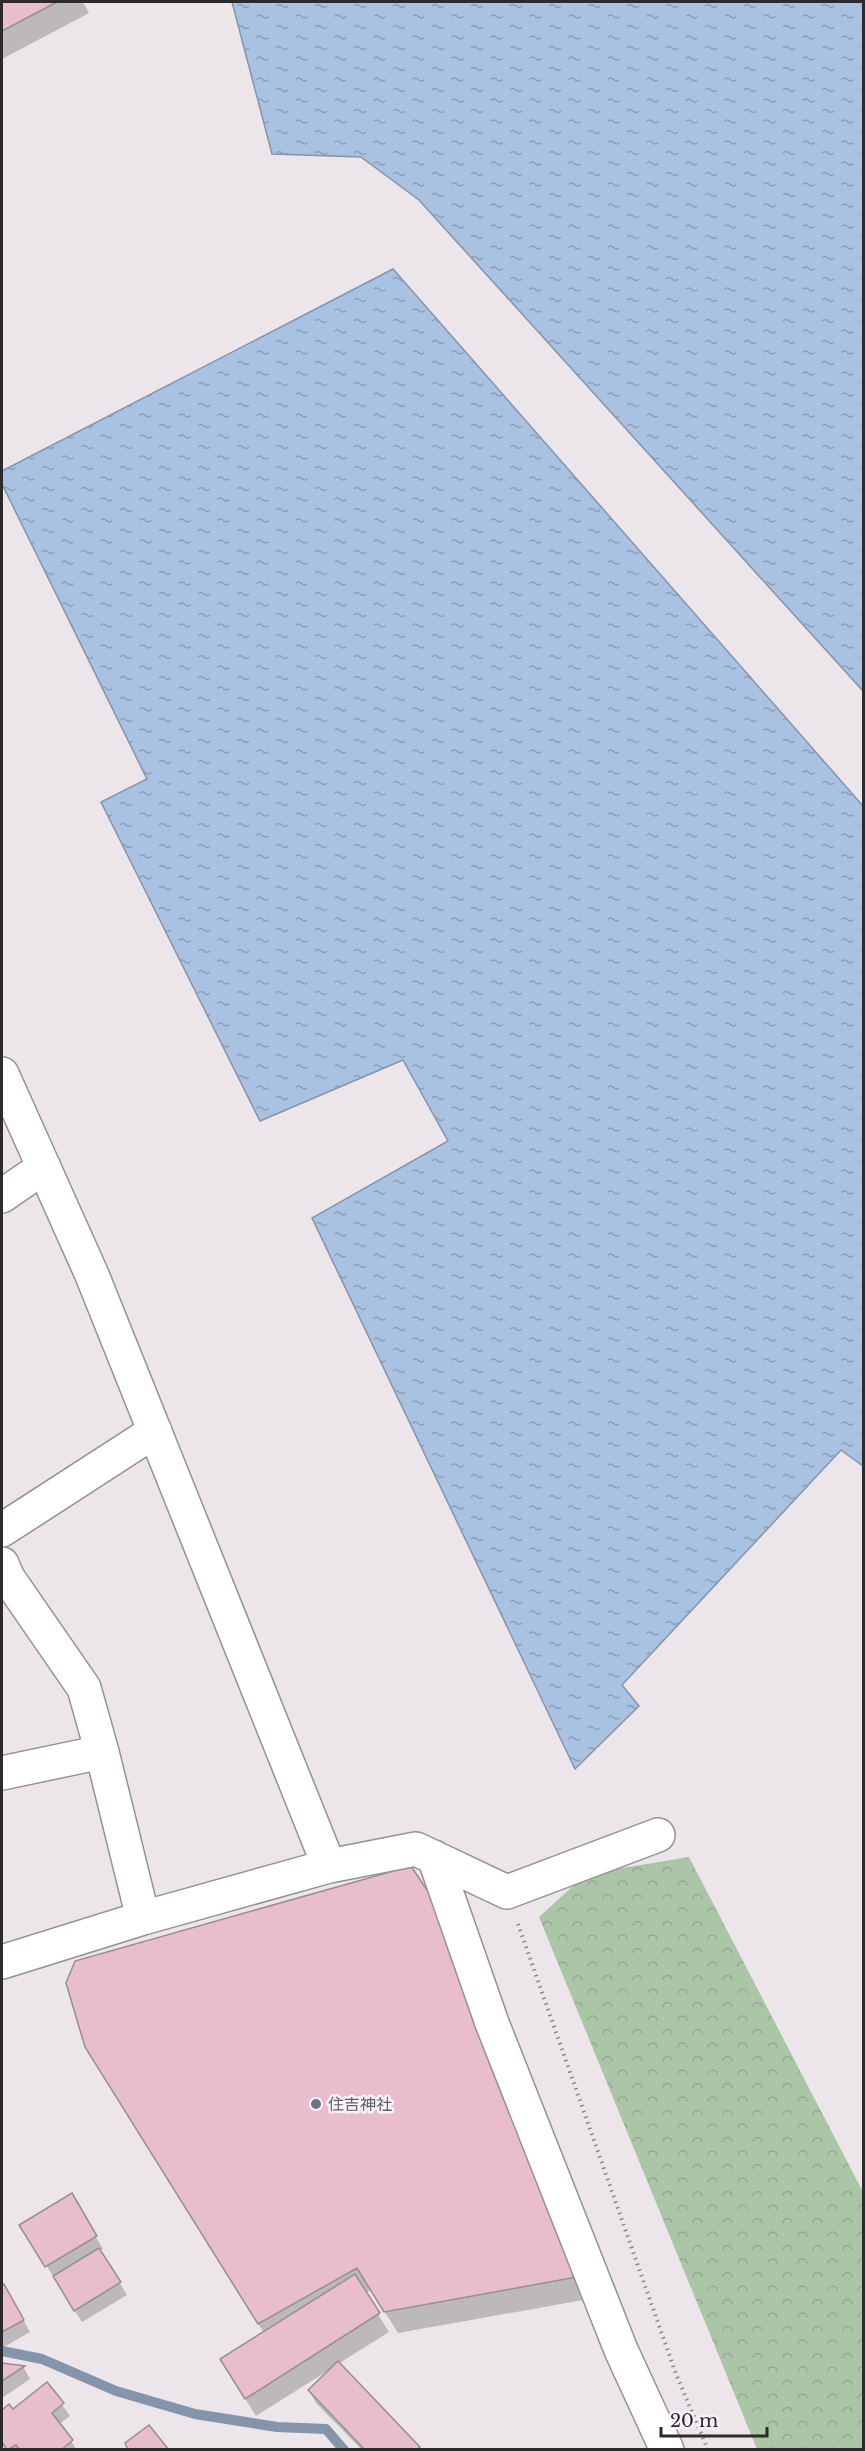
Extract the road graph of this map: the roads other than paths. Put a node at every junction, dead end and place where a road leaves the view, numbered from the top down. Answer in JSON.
{"nodes":[{"id":1,"x":2,"y":1074,"type":"edge"},
{"id":2,"x":44,"y":1167,"type":"junction"},
{"id":3,"x":2,"y":1196,"type":"edge"},
{"id":4,"x":155,"y":1431,"type":"junction"},
{"id":5,"x":2,"y":1530,"type":"edge"},
{"id":6,"x":4,"y":1574,"type":"edge"},
{"id":7,"x":102,"y":1752,"type":"junction"},
{"id":8,"x":2,"y":1773,"type":"edge"},
{"id":9,"x":658,"y":1835,"type":"dead end"},
{"id":10,"x":434,"y":1857,"type":"junction"},
{"id":11,"x":329,"y":1866,"type":"junction"},
{"id":12,"x":143,"y":1918,"type":"junction"},
{"id":13,"x":2,"y":1962,"type":"edge"},
{"id":14,"x":667,"y":2450,"type":"edge"}],
"edges":[{"from":1,"to":2,"type":"street"},
{"from":2,"to":3,"type":"street"},
{"from":2,"to":4,"type":"street"},
{"from":4,"to":5,"type":"street"},
{"from":4,"to":11,"type":"street"},
{"from":6,"to":7,"type":"street"},
{"from":7,"to":8,"type":"street"},
{"from":7,"to":12,"type":"street"},
{"from":9,"to":10,"type":"street"},
{"from":10,"to":11,"type":"street"},
{"from":10,"to":14,"type":"street"},
{"from":11,"to":12,"type":"street"},
{"from":12,"to":13,"type":"street"}]}
